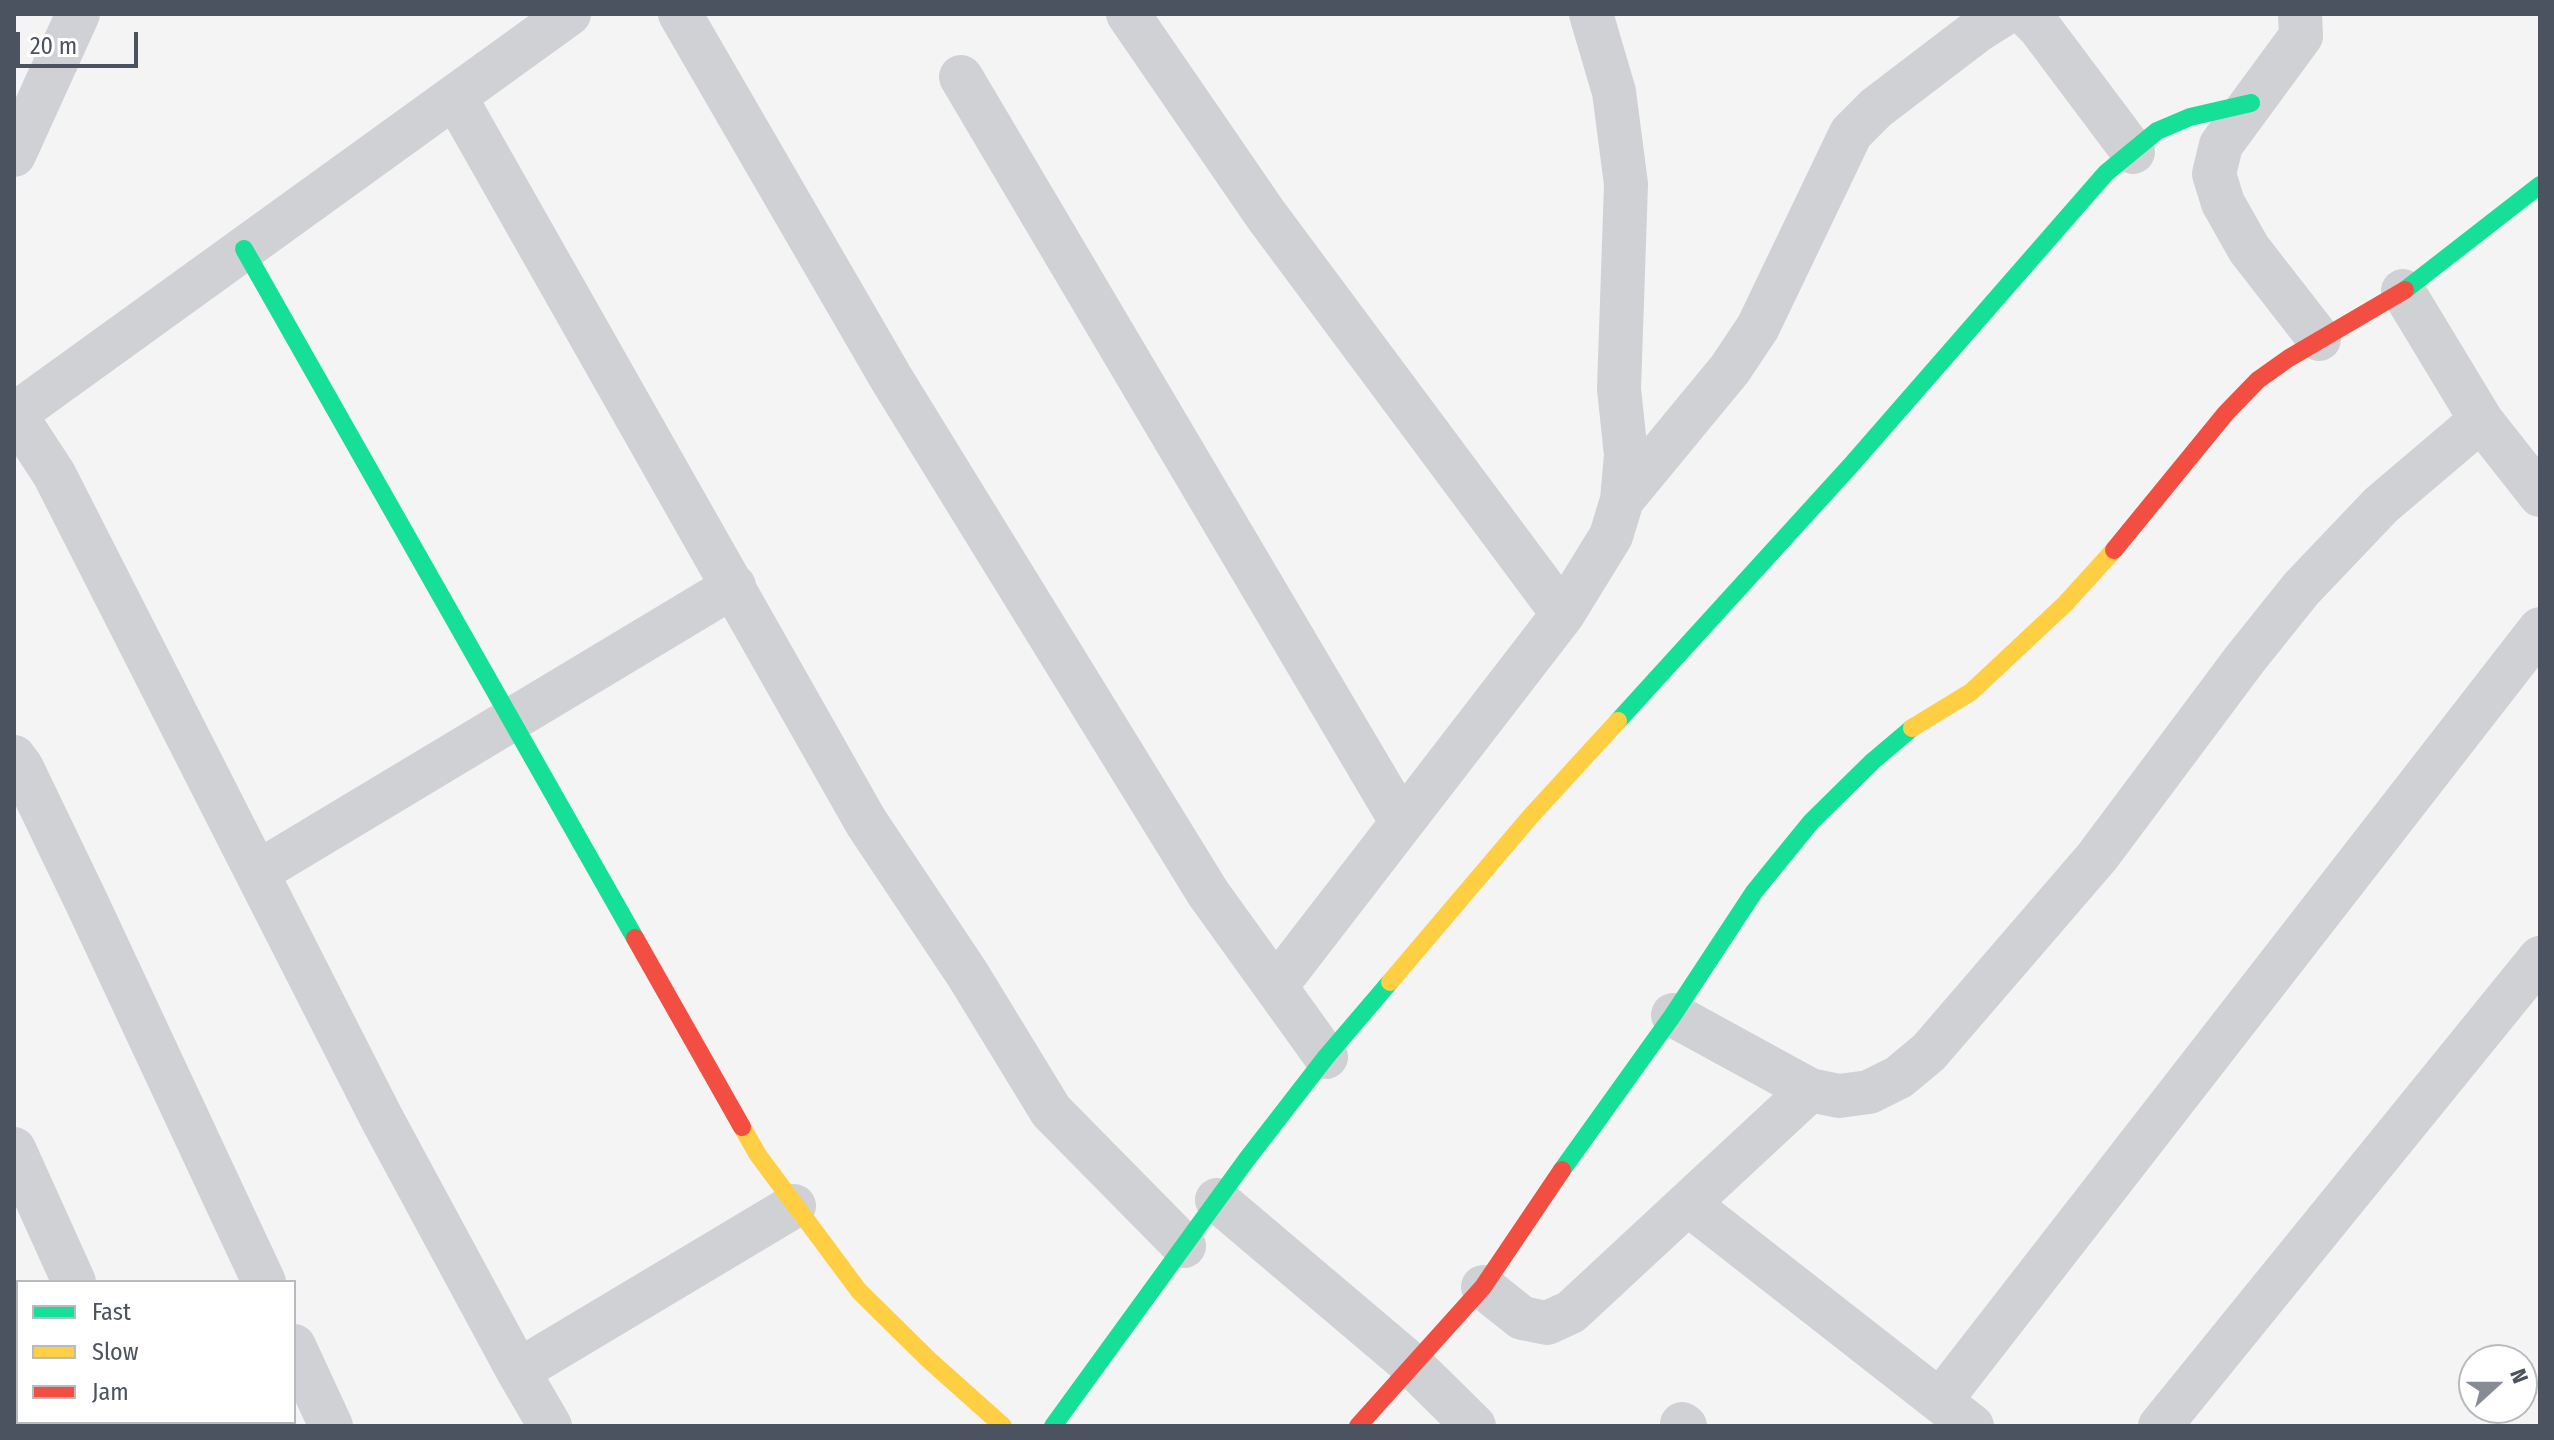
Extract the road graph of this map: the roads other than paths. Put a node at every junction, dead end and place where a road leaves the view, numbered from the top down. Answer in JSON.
{"nodes":[{"id":1,"x":78,"y":14,"type":"edge"},
{"id":2,"x":569,"y":14,"type":"edge"},
{"id":3,"x":680,"y":14,"type":"edge"},
{"id":4,"x":1128,"y":14,"type":"edge"},
{"id":5,"x":2004,"y":14,"type":"edge"},
{"id":6,"x":2026,"y":14,"type":"edge"},
{"id":7,"x":2300,"y":14,"type":"edge"},
{"id":8,"x":1603,"y":21,"type":"edge"},
{"id":9,"x":961,"y":77,"type":"dead end"},
{"id":10,"x":455,"y":97,"type":"junction"},
{"id":11,"x":2251,"y":103,"type":"junction"},
{"id":12,"x":2133,"y":152,"type":"junction"},
{"id":13,"x":14,"y":155,"type":"edge"},
{"id":14,"x":2540,"y":185,"type":"edge"},
{"id":15,"x":244,"y":249,"type":"junction"},
{"id":16,"x":2403,"y":291,"type":"junction"},
{"id":17,"x":2319,"y":339,"type":"junction"},
{"id":18,"x":14,"y":414,"type":"edge"},
{"id":19,"x":2481,"y":420,"type":"junction"},
{"id":20,"x":2540,"y":495,"type":"edge"},
{"id":21,"x":1622,"y":500,"type":"junction"},
{"id":22,"x":734,"y":586,"type":"junction"},
{"id":23,"x":1563,"y":614,"type":"junction"},
{"id":24,"x":2540,"y":629,"type":"edge"},
{"id":25,"x":513,"y":720,"type":"junction"},
{"id":26,"x":14,"y":757,"type":"edge"},
{"id":27,"x":1401,"y":821,"type":"junction"},
{"id":28,"x":258,"y":872,"type":"junction"},
{"id":29,"x":2540,"y":958,"type":"edge"},
{"id":30,"x":1276,"y":986,"type":"junction"},
{"id":31,"x":1673,"y":1015,"type":"junction"},
{"id":32,"x":1326,"y":1057,"type":"junction"},
{"id":33,"x":1810,"y":1090,"type":"junction"},
{"id":34,"x":14,"y":1149,"type":"edge"},
{"id":35,"x":1217,"y":1200,"type":"junction"},
{"id":36,"x":1688,"y":1204,"type":"junction"},
{"id":37,"x":794,"y":1206,"type":"junction"},
{"id":38,"x":1184,"y":1246,"type":"junction"},
{"id":39,"x":73,"y":1280,"type":"edge"},
{"id":40,"x":263,"y":1280,"type":"edge"},
{"id":41,"x":1483,"y":1287,"type":"junction"},
{"id":42,"x":296,"y":1350,"type":"edge"},
{"id":43,"x":1413,"y":1366,"type":"junction"},
{"id":44,"x":518,"y":1371,"type":"junction"},
{"id":45,"x":1956,"y":1414,"type":"edge"},
{"id":46,"x":331,"y":1426,"type":"edge"},
{"id":47,"x":550,"y":1426,"type":"edge"},
{"id":48,"x":1003,"y":1426,"type":"edge"},
{"id":49,"x":1053,"y":1426,"type":"edge"},
{"id":50,"x":1358,"y":1426,"type":"edge"},
{"id":51,"x":1474,"y":1426,"type":"edge"},
{"id":52,"x":2160,"y":1426,"type":"edge"}],
"edges":[{"from":1,"to":13,"type":"street"},
{"from":2,"to":10,"type":"street"},
{"from":3,"to":30,"type":"street"},
{"from":4,"to":23,"type":"street"},
{"from":5,"to":21,"type":"street"},
{"from":6,"to":12,"type":"street"},
{"from":7,"to":11,"type":"street"},
{"from":8,"to":21,"type":"street"},
{"from":9,"to":27,"type":"street"},
{"from":10,"to":15,"type":"street"},
{"from":10,"to":22,"type":"street"},
{"from":11,"to":12,"type":"street"},
{"from":11,"to":17,"type":"street"},
{"from":12,"to":32,"type":"street"},
{"from":14,"to":16,"type":"street"},
{"from":15,"to":18,"type":"street"},
{"from":15,"to":25,"type":"street"},
{"from":16,"to":17,"type":"street"},
{"from":16,"to":19,"type":"street"},
{"from":17,"to":31,"type":"street"},
{"from":18,"to":28,"type":"street"},
{"from":19,"to":20,"type":"street"},
{"from":19,"to":33,"type":"street"},
{"from":21,"to":23,"type":"street"},
{"from":22,"to":25,"type":"street"},
{"from":22,"to":38,"type":"street"},
{"from":23,"to":27,"type":"street"},
{"from":24,"to":45,"type":"street"},
{"from":25,"to":28,"type":"street"},
{"from":25,"to":37,"type":"street"},
{"from":26,"to":40,"type":"street"},
{"from":27,"to":30,"type":"street"},
{"from":28,"to":44,"type":"street"},
{"from":29,"to":52,"type":"street"},
{"from":30,"to":32,"type":"street"},
{"from":31,"to":33,"type":"street"},
{"from":31,"to":41,"type":"street"},
{"from":32,"to":35,"type":"street"},
{"from":33,"to":36,"type":"street"},
{"from":34,"to":39,"type":"street"},
{"from":35,"to":38,"type":"street"},
{"from":35,"to":43,"type":"street"},
{"from":36,"to":41,"type":"street"},
{"from":36,"to":45,"type":"street"},
{"from":37,"to":44,"type":"street"},
{"from":37,"to":48,"type":"street"},
{"from":38,"to":49,"type":"street"},
{"from":41,"to":43,"type":"street"},
{"from":42,"to":46,"type":"street"},
{"from":43,"to":50,"type":"street"},
{"from":43,"to":51,"type":"street"},
{"from":44,"to":47,"type":"street"}]}
